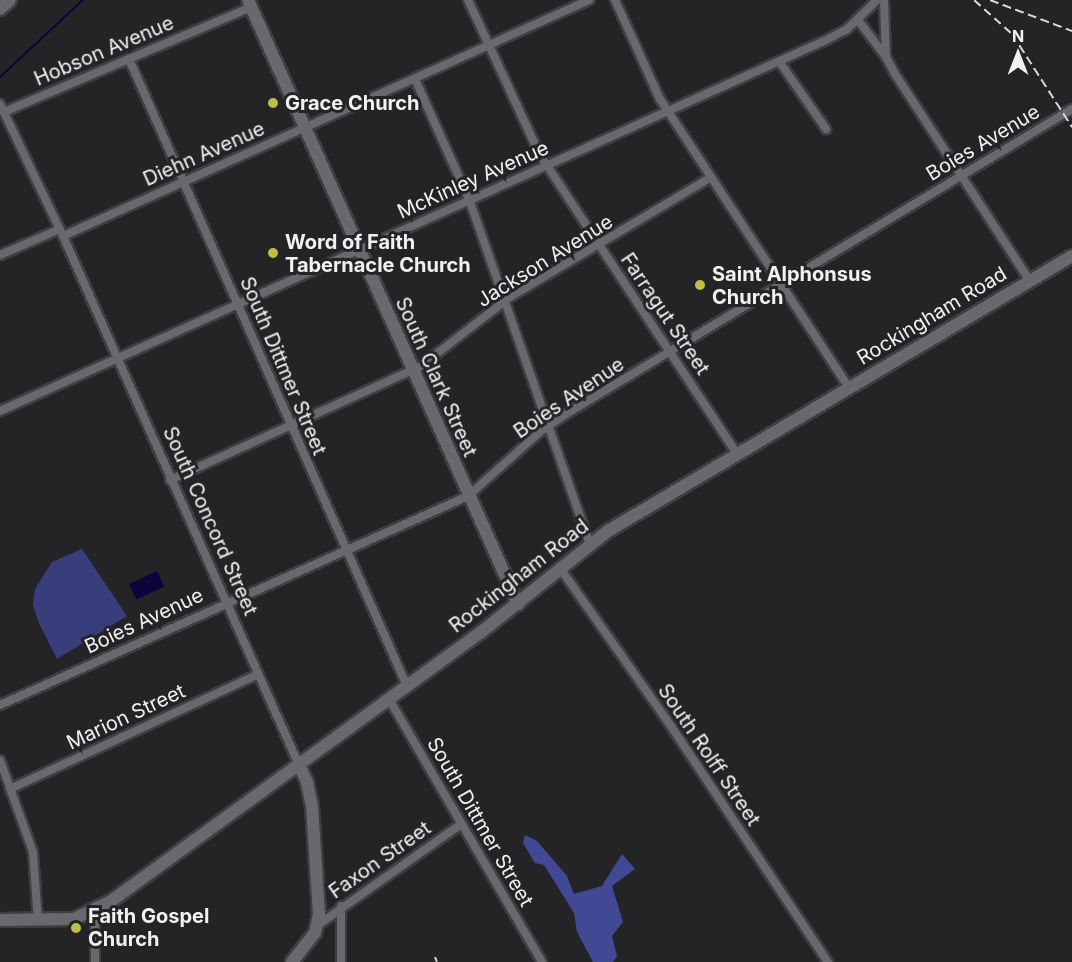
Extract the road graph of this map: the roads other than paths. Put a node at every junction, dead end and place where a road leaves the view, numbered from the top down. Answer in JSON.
{"nodes":[{"id":1,"x":10,"y":0,"type":"edge"},
{"id":2,"x":468,"y":0,"type":"edge"},
{"id":3,"x":589,"y":0,"type":"edge"},
{"id":4,"x":615,"y":0,"type":"edge"},
{"id":5,"x":877,"y":0,"type":"edge"},
{"id":6,"x":884,"y":0,"type":"edge"},
{"id":7,"x":249,"y":4,"type":"edge"},
{"id":8,"x":0,"y":9,"type":"edge"},
{"id":9,"x":858,"y":20,"type":"junction"},
{"id":10,"x":490,"y":46,"type":"junction"},
{"id":11,"x":886,"y":57,"type":"junction"},
{"id":12,"x":129,"y":59,"type":"junction"},
{"id":13,"x":779,"y":61,"type":"junction"},
{"id":14,"x":415,"y":79,"type":"junction"},
{"id":15,"x":2,"y":108,"type":"edge"},
{"id":16,"x":1072,"y":109,"type":"edge"},
{"id":17,"x":668,"y":111,"type":"junction"},
{"id":18,"x":304,"y":127,"type":"junction"},
{"id":19,"x":826,"y":129,"type":"dead end"},
{"id":20,"x":546,"y":165,"type":"junction"},
{"id":21,"x":961,"y":175,"type":"junction"},
{"id":22,"x":711,"y":177,"type":"junction"},
{"id":23,"x":184,"y":182,"type":"junction"},
{"id":24,"x":469,"y":199,"type":"junction"},
{"id":25,"x":61,"y":232,"type":"junction"},
{"id":26,"x":599,"y":246,"type":"junction"},
{"id":27,"x":359,"y":249,"type":"junction"},
{"id":28,"x":0,"y":255,"type":"edge"},
{"id":29,"x":1072,"y":256,"type":"edge"},
{"id":30,"x":1030,"y":281,"type":"junction"},
{"id":31,"x":780,"y":284,"type":"junction"},
{"id":32,"x":504,"y":303,"type":"junction"},
{"id":33,"x":239,"y":304,"type":"junction"},
{"id":34,"x":670,"y":351,"type":"junction"},
{"id":35,"x":116,"y":360,"type":"junction"},
{"id":36,"x":412,"y":370,"type":"junction"},
{"id":37,"x":849,"y":388,"type":"junction"},
{"id":38,"x":0,"y":411,"type":"edge"},
{"id":39,"x":551,"y":425,"type":"junction"},
{"id":40,"x":291,"y":426,"type":"junction"},
{"id":41,"x":737,"y":454,"type":"junction"},
{"id":42,"x":170,"y":480,"type":"junction"},
{"id":43,"x":468,"y":496,"type":"junction"},
{"id":44,"x":590,"y":544,"type":"junction"},
{"id":45,"x":347,"y":548,"type":"junction"},
{"id":46,"x":560,"y":568,"type":"junction"},
{"id":47,"x":227,"y":601,"type":"junction"},
{"id":48,"x":518,"y":604,"type":"junction"},
{"id":49,"x":257,"y":675,"type":"junction"},
{"id":50,"x":407,"y":686,"type":"junction"},
{"id":51,"x":389,"y":699,"type":"junction"},
{"id":52,"x":0,"y":705,"type":"edge"},
{"id":53,"x":0,"y":760,"type":"edge"},
{"id":54,"x":299,"y":765,"type":"junction"},
{"id":55,"x":10,"y":789,"type":"junction"},
{"id":56,"x":461,"y":824,"type":"junction"},
{"id":57,"x":340,"y":906,"type":"junction"},
{"id":58,"x":95,"y":910,"type":"junction"},
{"id":59,"x":0,"y":920,"type":"edge"},
{"id":60,"x":38,"y":921,"type":"junction"},
{"id":61,"x":318,"y":925,"type":"junction"},
{"id":62,"x":95,"y":962,"type":"edge"},
{"id":63,"x":292,"y":962,"type":"edge"},
{"id":64,"x":341,"y":962,"type":"edge"},
{"id":65,"x":542,"y":962,"type":"edge"},
{"id":66,"x":828,"y":962,"type":"edge"}],
"edges":[{"from":1,"to":8,"type":"street"},
{"from":2,"to":10,"type":"street","name":"Farragut Street"},
{"from":3,"to":10,"type":"street","name":"Diehn Avenue"},
{"from":4,"to":17,"type":"street"},
{"from":5,"to":9,"type":"street","name":"McKinley Avenue"},
{"from":6,"to":11,"type":"street"},
{"from":7,"to":12,"type":"street","name":"Hobson Avenue"},
{"from":7,"to":18,"type":"street","name":"South Clark Street"},
{"from":9,"to":11,"type":"street"},
{"from":9,"to":13,"type":"street","name":"McKinley Avenue"},
{"from":10,"to":14,"type":"street","name":"Diehn Avenue"},
{"from":10,"to":20,"type":"street","name":"Farragut Street"},
{"from":11,"to":21,"type":"street"},
{"from":12,"to":15,"type":"street","name":"Hobson Avenue"},
{"from":12,"to":23,"type":"street","name":"South Dittmer Street"},
{"from":13,"to":17,"type":"street","name":"McKinley Avenue"},
{"from":13,"to":19,"type":"street"},
{"from":14,"to":18,"type":"street","name":"Diehn Avenue"},
{"from":14,"to":24,"type":"street"},
{"from":15,"to":25,"type":"street","name":"South Concord Street"},
{"from":16,"to":21,"type":"street","name":"Boies Avenue"},
{"from":17,"to":20,"type":"street","name":"McKinley Avenue"},
{"from":17,"to":22,"type":"street"},
{"from":18,"to":23,"type":"street","name":"Diehn Avenue"},
{"from":18,"to":27,"type":"street","name":"South Clark Street"},
{"from":20,"to":24,"type":"street","name":"McKinley Avenue"},
{"from":20,"to":26,"type":"street","name":"Farragut Street"},
{"from":21,"to":30,"type":"street"},
{"from":21,"to":31,"type":"street","name":"Boies Avenue"},
{"from":22,"to":26,"type":"street","name":"Jackson Avenue"},
{"from":22,"to":31,"type":"street"},
{"from":23,"to":25,"type":"street","name":"Diehn Avenue"},
{"from":23,"to":33,"type":"street","name":"South Dittmer Street"},
{"from":24,"to":27,"type":"street","name":"McKinley Avenue"},
{"from":24,"to":32,"type":"street"},
{"from":25,"to":28,"type":"street","name":"Diehn Avenue"},
{"from":25,"to":35,"type":"street","name":"South Concord Street"},
{"from":26,"to":32,"type":"street","name":"Jackson Avenue"},
{"from":26,"to":34,"type":"street","name":"Farragut Street"},
{"from":27,"to":33,"type":"street","name":"McKinley Avenue"},
{"from":27,"to":36,"type":"street","name":"South Clark Street"},
{"from":29,"to":30,"type":"street","name":"Rockingham Road"},
{"from":30,"to":37,"type":"street","name":"Rockingham Road"},
{"from":31,"to":34,"type":"street","name":"Boies Avenue"},
{"from":31,"to":37,"type":"street"},
{"from":32,"to":36,"type":"street","name":"Jackson Avenue"},
{"from":32,"to":39,"type":"street"},
{"from":33,"to":35,"type":"street","name":"McKinley Avenue"},
{"from":33,"to":40,"type":"street","name":"South Dittmer Street"},
{"from":34,"to":39,"type":"street","name":"Boies Avenue"},
{"from":34,"to":41,"type":"street","name":"Farragut Street"},
{"from":35,"to":38,"type":"street","name":"McKinley Avenue"},
{"from":35,"to":42,"type":"street","name":"South Concord Street"},
{"from":36,"to":40,"type":"street","name":"Jackson Avenue"},
{"from":36,"to":43,"type":"street","name":"South Clark Street"},
{"from":37,"to":41,"type":"street","name":"Rockingham Road"},
{"from":39,"to":43,"type":"street","name":"Boies Avenue"},
{"from":39,"to":44,"type":"street"},
{"from":40,"to":42,"type":"street","name":"Jackson Avenue"},
{"from":40,"to":45,"type":"street","name":"South Dittmer Street"},
{"from":41,"to":44,"type":"street","name":"Rockingham Road"},
{"from":42,"to":47,"type":"street","name":"South Concord Street"},
{"from":43,"to":45,"type":"street","name":"Boies Avenue"},
{"from":43,"to":48,"type":"street","name":"South Clark Street"},
{"from":44,"to":46,"type":"street","name":"Rockingham Road"},
{"from":45,"to":47,"type":"street","name":"Boies Avenue"},
{"from":45,"to":50,"type":"street","name":"South Dittmer Street"},
{"from":46,"to":48,"type":"street","name":"Rockingham Road"},
{"from":46,"to":66,"type":"street","name":"South Rolff Street"},
{"from":47,"to":49,"type":"street","name":"South Concord Street"},
{"from":47,"to":52,"type":"street","name":"Boies Avenue"},
{"from":48,"to":50,"type":"street","name":"Rockingham Road"},
{"from":49,"to":54,"type":"street","name":"South Concord Street"},
{"from":49,"to":55,"type":"street","name":"Marion Street"},
{"from":50,"to":51,"type":"street","name":"Rockingham Road"},
{"from":51,"to":54,"type":"street","name":"Rockingham Road"},
{"from":51,"to":56,"type":"street","name":"South Dittmer Street"},
{"from":53,"to":55,"type":"street"},
{"from":54,"to":58,"type":"street","name":"Rockingham Road"},
{"from":54,"to":61,"type":"street","name":"South Concord Street"},
{"from":55,"to":60,"type":"street"},
{"from":56,"to":57,"type":"street","name":"Faxon Street"},
{"from":56,"to":65,"type":"street","name":"South Dittmer Street"},
{"from":57,"to":61,"type":"street","name":"Faxon Street"},
{"from":57,"to":64,"type":"street"},
{"from":58,"to":60,"type":"street","name":"Rockingham Road"},
{"from":58,"to":62,"type":"street"},
{"from":59,"to":60,"type":"street","name":"Rockingham Road"},
{"from":61,"to":63,"type":"street"}]}
